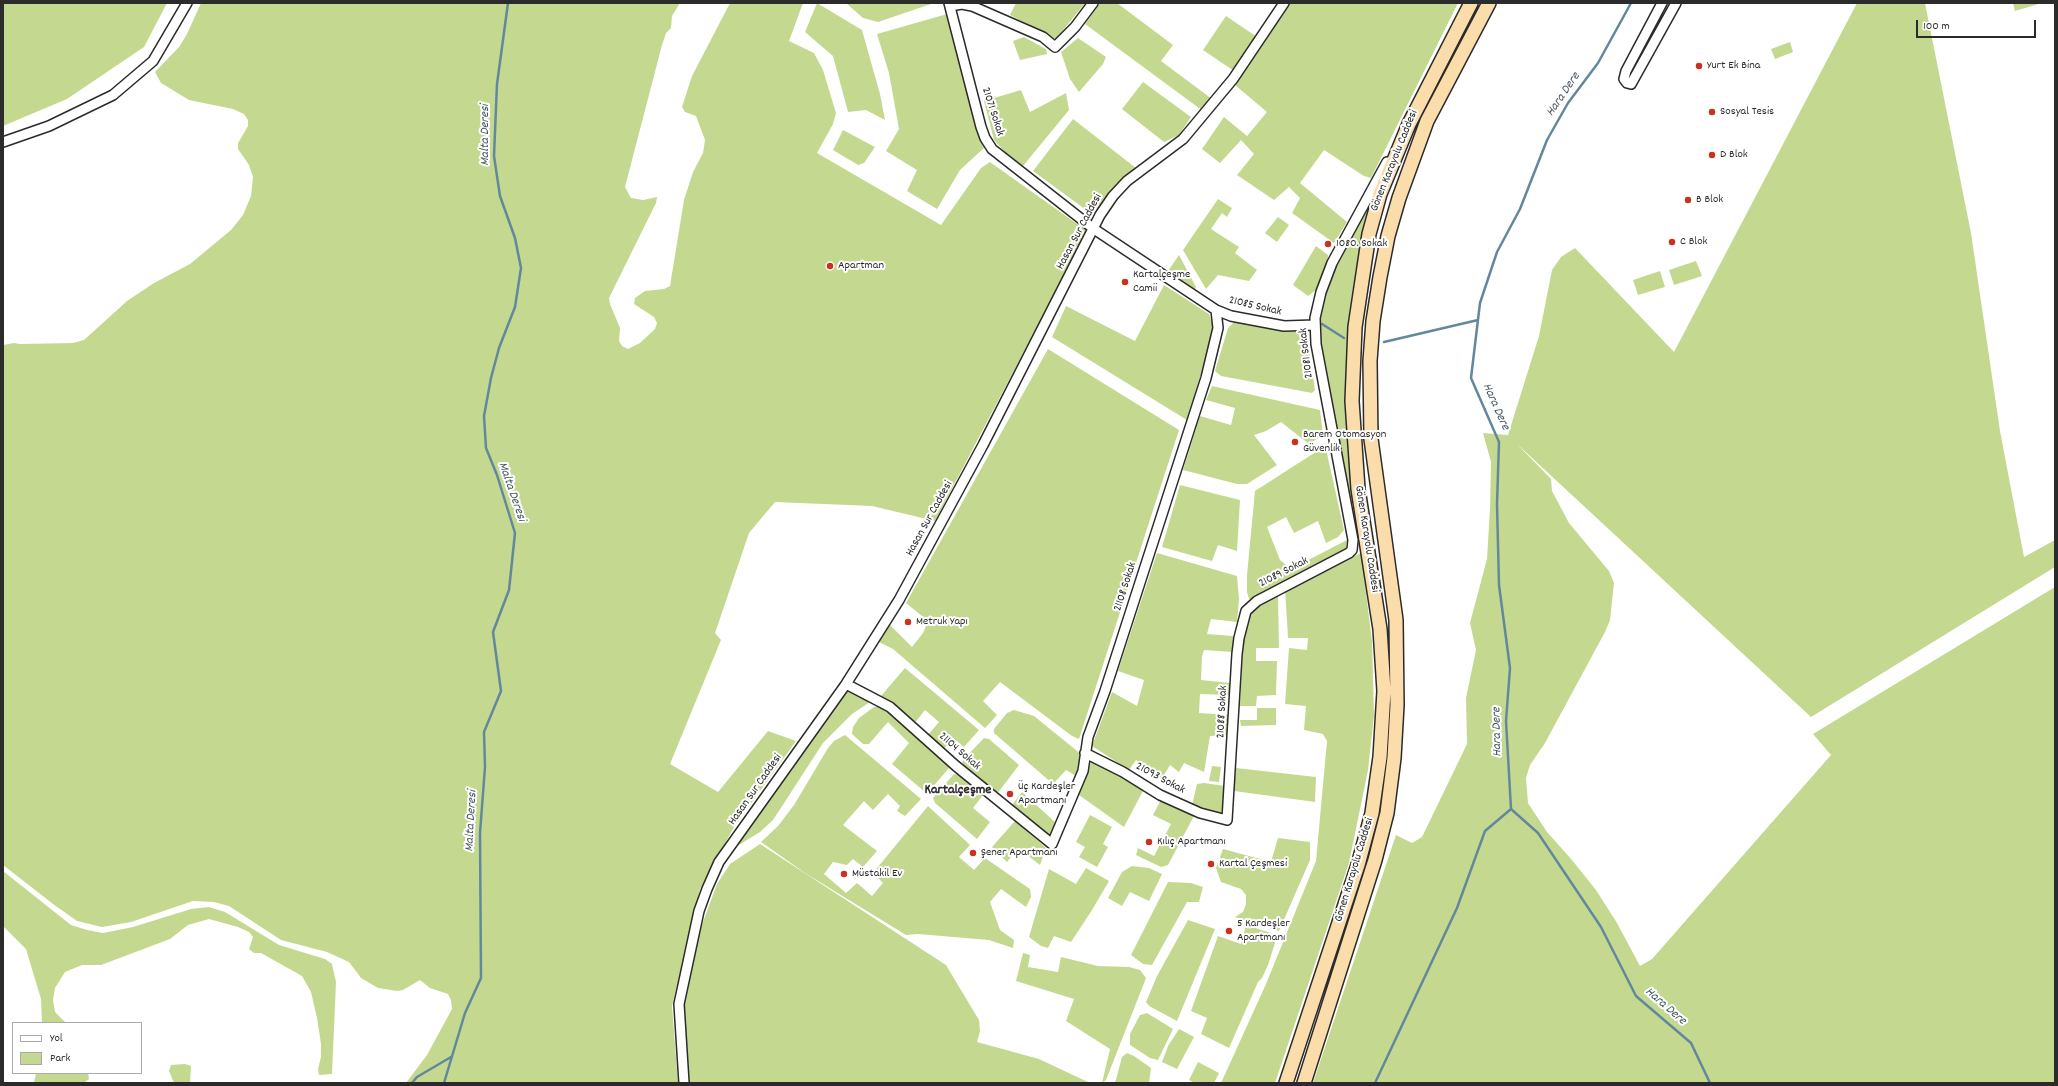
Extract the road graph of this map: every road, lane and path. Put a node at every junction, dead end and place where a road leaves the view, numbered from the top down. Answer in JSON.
{"nodes":[{"id":1,"x":188,"y":3,"type":"edge"},
{"id":2,"x":1093,"y":3,"type":"edge"},
{"id":3,"x":1284,"y":3,"type":"edge"},
{"id":4,"x":1471,"y":3,"type":"edge"},
{"id":5,"x":1489,"y":3,"type":"edge"},
{"id":6,"x":1662,"y":3,"type":"edge"},
{"id":7,"x":1676,"y":3,"type":"edge"},
{"id":8,"x":950,"y":5,"type":"edge"},
{"id":9,"x":1409,"y":124,"type":"junction"},
{"id":10,"x":3,"y":142,"type":"edge"},
{"id":11,"x":1094,"y":229,"type":"junction"},
{"id":12,"x":1216,"y":310,"type":"junction"},
{"id":13,"x":1231,"y":316,"type":"junction"},
{"id":14,"x":1315,"y":325,"type":"junction"},
{"id":15,"x":1217,"y":335,"type":"junction"},
{"id":16,"x":1330,"y":563,"type":"joint"},
{"id":17,"x":1249,"y":607,"type":"joint"},
{"id":18,"x":846,"y":684,"type":"junction"},
{"id":19,"x":1085,"y":753,"type":"junction"},
{"id":20,"x":1227,"y":820,"type":"joint"},
{"id":21,"x":1052,"y":844,"type":"joint"},
{"id":22,"x":684,"y":1083,"type":"edge"},
{"id":23,"x":1286,"y":1083,"type":"edge"},
{"id":24,"x":1304,"y":1083,"type":"edge"}],
"edges":[{"from":1,"to":10,"type":"street"},
{"from":2,"to":8,"type":"street"},
{"from":3,"to":11,"type":"street","name":"Hasan Sur Caddesi"},
{"from":4,"to":9,"type":"highway","name":"Gönen Karayolu Caddesi"},
{"from":5,"to":24,"type":"highway","name":"Gönen Karayolu Caddesi"},
{"from":6,"to":7,"type":"street"},
{"from":8,"to":11,"type":"street","name":"21071 Sokak"},
{"from":9,"to":14,"type":"street","name":"21081 Sokak"},
{"from":9,"to":23,"type":"highway","name":"Gönen Karayolu Caddesi"},
{"from":11,"to":12,"type":"street","name":"21085 Sokak"},
{"from":11,"to":18,"type":"street","name":"Hasan Sur Caddesi"},
{"from":12,"to":13,"type":"street","name":"21085 Sokak"},
{"from":12,"to":15,"type":"street","name":"21108 Sokak"},
{"from":13,"to":14,"type":"street","name":"21085 Sokak"},
{"from":13,"to":15,"type":"street","name":"21108 Sokak"},
{"from":14,"to":16,"type":"street","name":"21081 Sokak"},
{"from":15,"to":19,"type":"street","name":"21108 Sokak"},
{"from":16,"to":17,"type":"street","name":"21089 Sokak"},
{"from":17,"to":20,"type":"street","name":"21088 Sokak"},
{"from":18,"to":21,"type":"street","name":"21104 Sokak"},
{"from":18,"to":22,"type":"street","name":"Hasan Sur Caddesi"},
{"from":19,"to":20,"type":"street","name":"21093 Sokak"},
{"from":19,"to":21,"type":"street","name":"21108 Sokak"}]}
